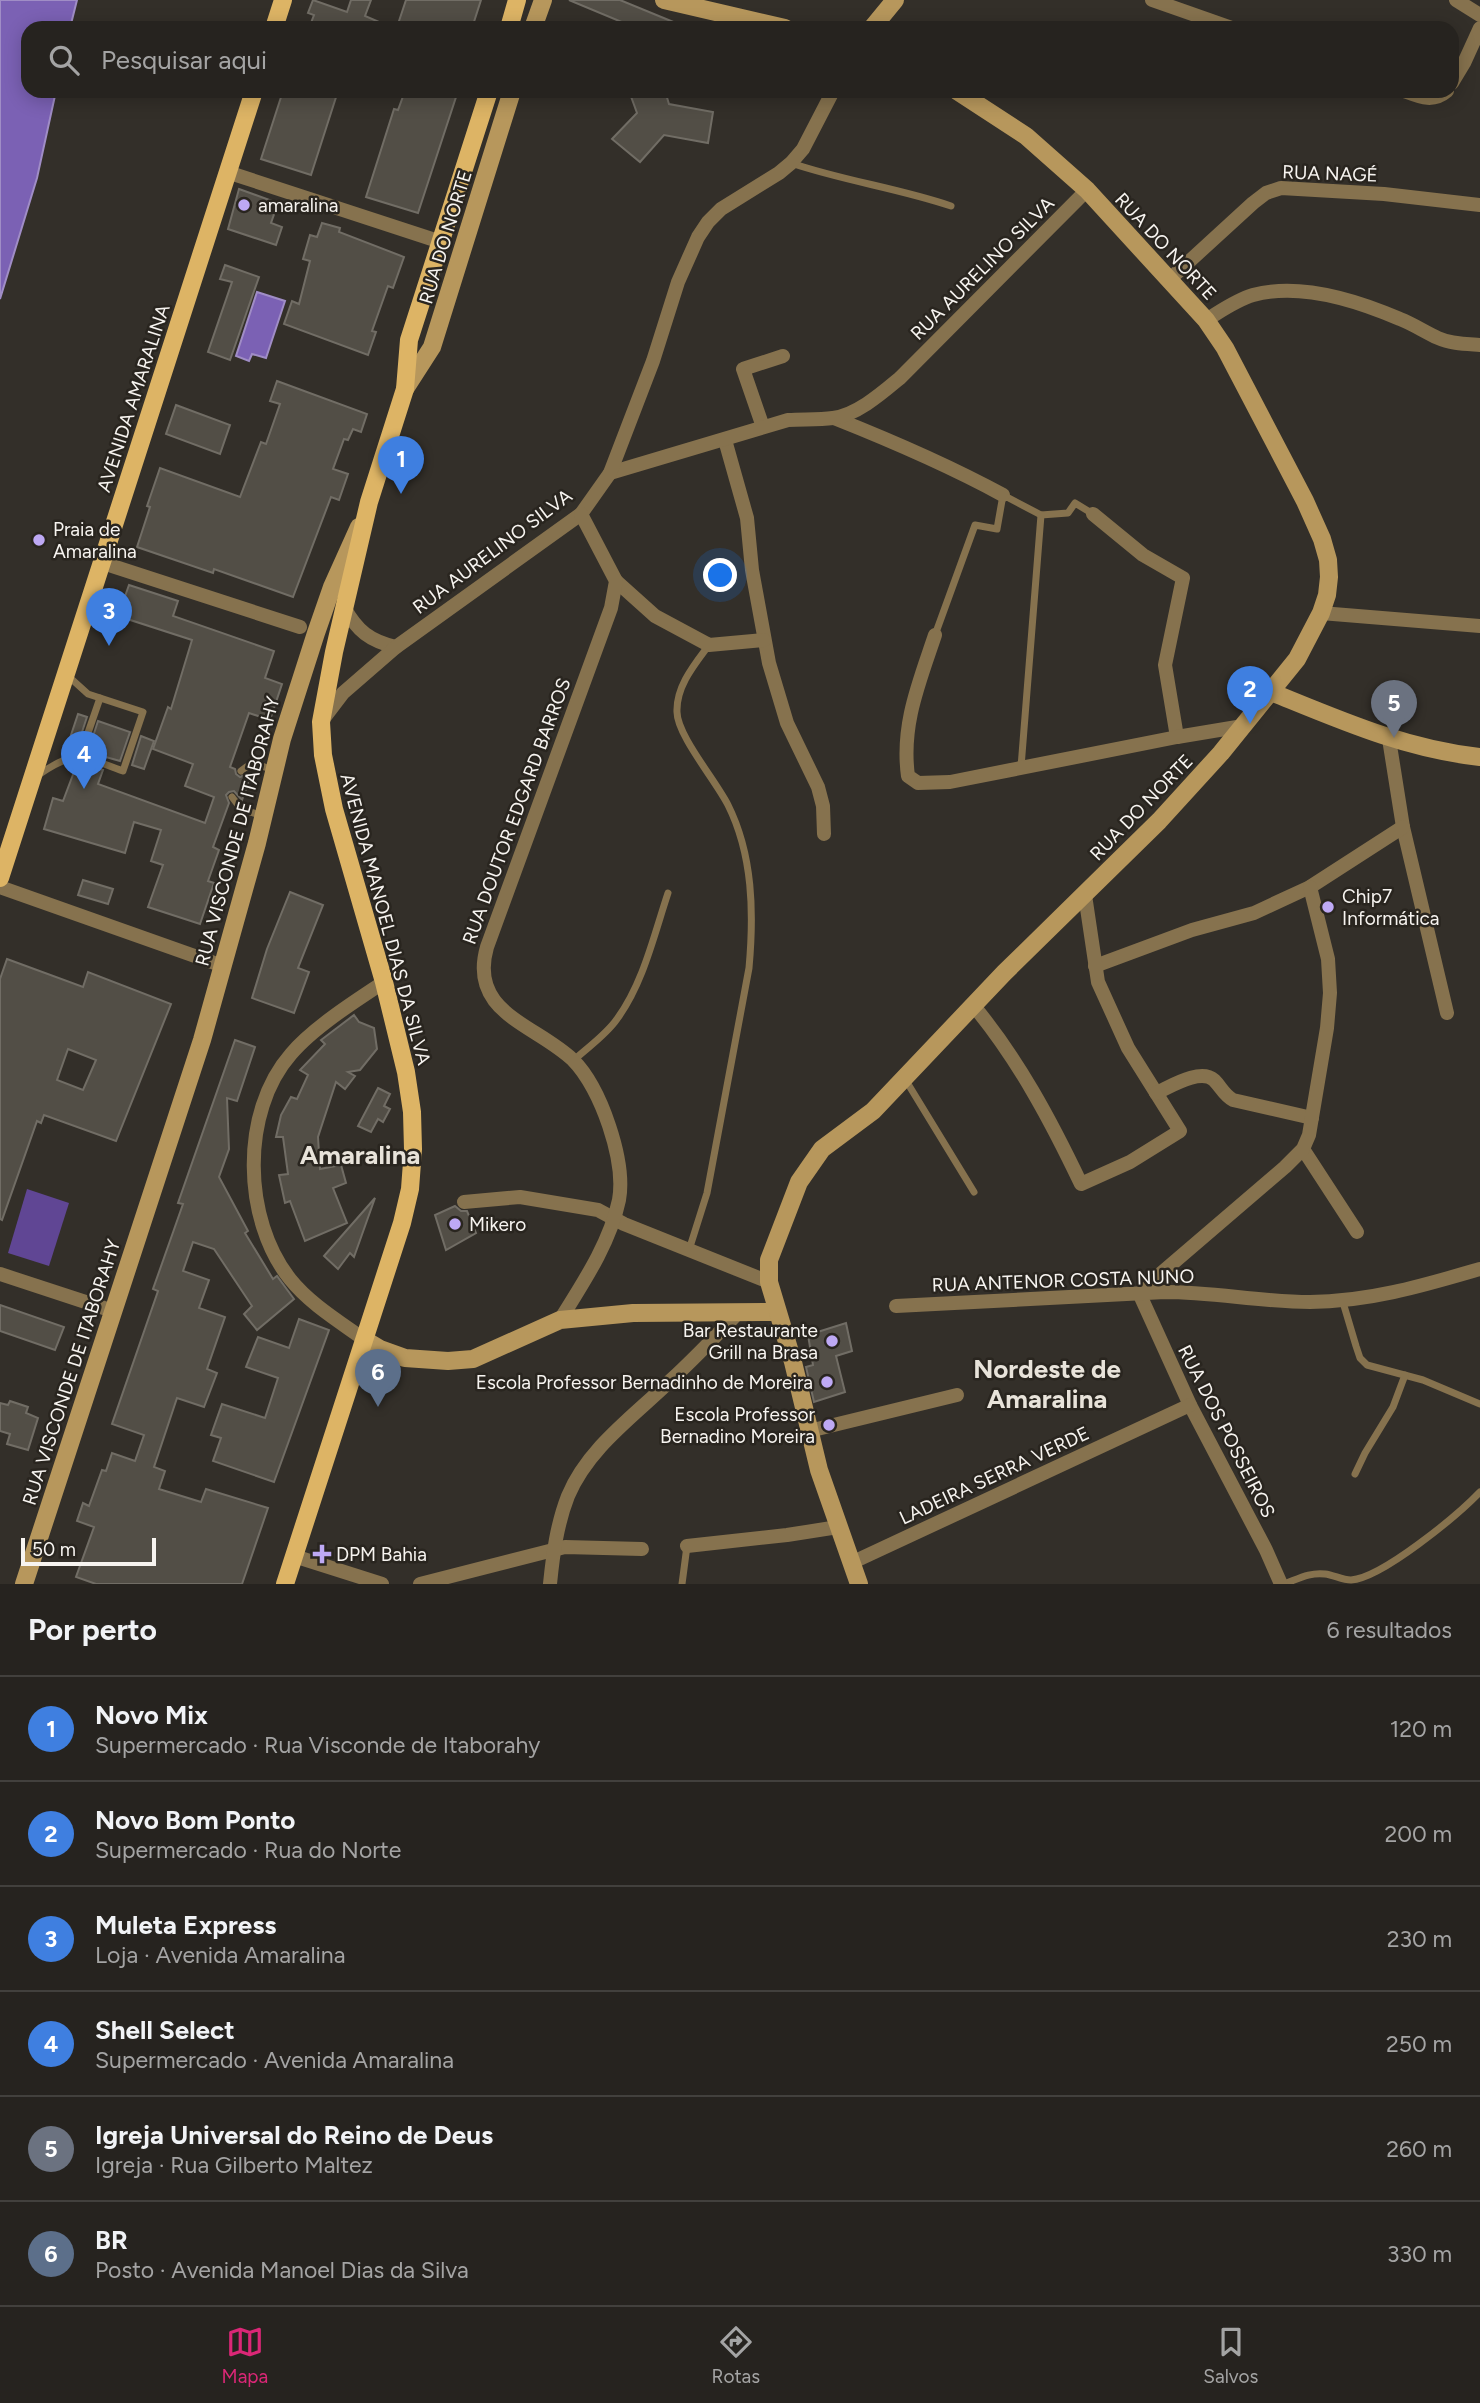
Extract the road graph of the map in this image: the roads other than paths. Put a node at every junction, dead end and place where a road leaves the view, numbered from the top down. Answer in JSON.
{"nodes":[{"id":1,"x":283,"y":0,"type":"edge"},
{"id":2,"x":517,"y":0,"type":"edge"},
{"id":3,"x":543,"y":0,"type":"edge"},
{"id":4,"x":664,"y":0,"type":"edge"},
{"id":5,"x":895,"y":0,"type":"edge"},
{"id":6,"x":1152,"y":0,"type":"edge"},
{"id":7,"x":1456,"y":0,"type":"edge"},
{"id":8,"x":1480,"y":15,"type":"edge"},
{"id":9,"x":276,"y":21,"type":"edge"},
{"id":10,"x":511,"y":21,"type":"edge"},
{"id":11,"x":536,"y":21,"type":"edge"},
{"id":12,"x":755,"y":21,"type":"edge"},
{"id":13,"x":878,"y":21,"type":"edge"},
{"id":14,"x":1211,"y":21,"type":"edge"},
{"id":15,"x":1480,"y":28,"type":"edge"},
{"id":16,"x":1459,"y":71,"type":"edge"},
{"id":17,"x":252,"y":98,"type":"edge"},
{"id":18,"x":487,"y":98,"type":"edge"},
{"id":19,"x":510,"y":98,"type":"edge"},
{"id":20,"x":829,"y":98,"type":"edge"},
{"id":21,"x":968,"y":98,"type":"edge"},
{"id":22,"x":791,"y":163,"type":"junction"},
{"id":23,"x":227,"y":172,"type":"junction"},
{"id":24,"x":1087,"y":190,"type":"junction"},
{"id":25,"x":1480,"y":205,"type":"edge"},
{"id":26,"x":951,"y":206,"type":"dead end"},
{"id":27,"x":441,"y":242,"type":"junction"},
{"id":28,"x":1170,"y":279,"type":"junction"},
{"id":29,"x":1206,"y":320,"type":"junction"},
{"id":30,"x":1480,"y":345,"type":"edge"},
{"id":31,"x":783,"y":356,"type":"dead end"},
{"id":32,"x":405,"y":389,"type":"junction"},
{"id":33,"x":834,"y":418,"type":"junction"},
{"id":34,"x":763,"y":427,"type":"junction"},
{"id":35,"x":725,"y":440,"type":"junction"},
{"id":36,"x":610,"y":473,"type":"junction"},
{"id":37,"x":1003,"y":495,"type":"junction"},
{"id":38,"x":369,"y":502,"type":"junction"},
{"id":39,"x":581,"y":514,"type":"junction"},
{"id":40,"x":1093,"y":514,"type":"joint"},
{"id":41,"x":1041,"y":515,"type":"junction"},
{"id":42,"x":103,"y":563,"type":"junction"},
{"id":43,"x":616,"y":581,"type":"junction"},
{"id":44,"x":344,"y":607,"type":"junction"},
{"id":45,"x":1321,"y":613,"type":"junction"},
{"id":46,"x":1480,"y":626,"type":"edge"},
{"id":47,"x":300,"y":627,"type":"dead end"},
{"id":48,"x":935,"y":635,"type":"joint"},
{"id":49,"x":764,"y":640,"type":"junction"},
{"id":50,"x":709,"y":645,"type":"junction"},
{"id":51,"x":396,"y":647,"type":"junction"},
{"id":52,"x":66,"y":675,"type":"junction"},
{"id":53,"x":1271,"y":692,"type":"junction"},
{"id":54,"x":100,"y":698,"type":"junction"},
{"id":55,"x":321,"y":722,"type":"junction"},
{"id":56,"x":1243,"y":726,"type":"junction"},
{"id":57,"x":1177,"y":737,"type":"junction"},
{"id":58,"x":1389,"y":739,"type":"junction"},
{"id":59,"x":80,"y":756,"type":"junction"},
{"id":60,"x":1480,"y":757,"type":"edge"},
{"id":61,"x":1021,"y":767,"type":"junction"},
{"id":62,"x":274,"y":770,"type":"junction"},
{"id":63,"x":241,"y":771,"type":"dead end"},
{"id":64,"x":32,"y":779,"type":"junction"},
{"id":65,"x":232,"y":797,"type":"dead end"},
{"id":66,"x":263,"y":816,"type":"junction"},
{"id":67,"x":1403,"y":827,"type":"junction"},
{"id":68,"x":824,"y":834,"type":"dead end"},
{"id":69,"x":0,"y":878,"type":"edge"},
{"id":70,"x":0,"y":887,"type":"edge"},
{"id":71,"x":1310,"y":887,"type":"junction"},
{"id":72,"x":668,"y":893,"type":"dead end"},
{"id":73,"x":1085,"y":895,"type":"junction"},
{"id":74,"x":223,"y":966,"type":"junction"},
{"id":75,"x":1095,"y":966,"type":"junction"},
{"id":76,"x":384,"y":982,"type":"junction"},
{"id":77,"x":973,"y":1005,"type":"junction"},
{"id":78,"x":1447,"y":1013,"type":"dead end"},
{"id":79,"x":573,"y":1061,"type":"junction"},
{"id":80,"x":904,"y":1078,"type":"junction"},
{"id":81,"x":1156,"y":1093,"type":"junction"},
{"id":82,"x":1312,"y":1118,"type":"junction"},
{"id":83,"x":1303,"y":1149,"type":"junction"},
{"id":84,"x":974,"y":1192,"type":"dead end"},
{"id":85,"x":464,"y":1202,"type":"dead end"},
{"id":86,"x":614,"y":1218,"type":"junction"},
{"id":87,"x":1357,"y":1232,"type":"dead end"},
{"id":88,"x":689,"y":1250,"type":"junction"},
{"id":89,"x":1480,"y":1269,"type":"edge"},
{"id":90,"x":0,"y":1274,"type":"edge"},
{"id":91,"x":769,"y":1282,"type":"junction"},
{"id":92,"x":1140,"y":1295,"type":"junction"},
{"id":93,"x":1342,"y":1299,"type":"junction"},
{"id":94,"x":895,"y":1306,"type":"dead end"},
{"id":95,"x":113,"y":1311,"type":"junction"},
{"id":96,"x":777,"y":1312,"type":"junction"},
{"id":97,"x":738,"y":1313,"type":"junction"},
{"id":98,"x":560,"y":1320,"type":"junction"},
{"id":99,"x":365,"y":1340,"type":"junction"},
{"id":100,"x":1405,"y":1375,"type":"junction"},
{"id":101,"x":957,"y":1395,"type":"dead end"},
{"id":102,"x":1480,"y":1404,"type":"edge"},
{"id":103,"x":1190,"y":1405,"type":"junction"},
{"id":104,"x":809,"y":1431,"type":"junction"},
{"id":105,"x":1355,"y":1474,"type":"dead end"},
{"id":106,"x":1480,"y":1492,"type":"edge"},
{"id":107,"x":838,"y":1527,"type":"junction"},
{"id":108,"x":687,"y":1546,"type":"joint"},
{"id":109,"x":553,"y":1549,"type":"junction"},
{"id":110,"x":642,"y":1549,"type":"dead end"},
{"id":111,"x":294,"y":1556,"type":"junction"},
{"id":112,"x":851,"y":1563,"type":"junction"},
{"id":113,"x":24,"y":1584,"type":"edge"},
{"id":114,"x":285,"y":1584,"type":"edge"},
{"id":115,"x":382,"y":1584,"type":"edge"},
{"id":116,"x":420,"y":1584,"type":"edge"},
{"id":117,"x":550,"y":1584,"type":"edge"},
{"id":118,"x":682,"y":1584,"type":"edge"},
{"id":119,"x":859,"y":1584,"type":"edge"},
{"id":120,"x":1282,"y":1584,"type":"edge"}],
"edges":[{"from":1,"to":9,"type":"main road"},
{"from":2,"to":10,"type":"main road"},
{"from":3,"to":11,"type":"street"},
{"from":4,"to":12,"type":"street"},
{"from":5,"to":13,"type":"street"},
{"from":6,"to":14,"type":"street"},
{"from":7,"to":8,"type":"street"},
{"from":15,"to":16,"type":"street"},
{"from":17,"to":23,"type":"main road","name":"AVENIDA AMARALINA"},
{"from":18,"to":27,"type":"main road","name":"RUA VISCONDE DE ITABORAHY"},
{"from":19,"to":32,"type":"street","name":"RUA DO NORTE"},
{"from":20,"to":22,"type":"street"},
{"from":21,"to":24,"type":"street","name":"RUA DO NORTE"},
{"from":22,"to":26,"type":"lane"},
{"from":22,"to":36,"type":"street"},
{"from":23,"to":27,"type":"street"},
{"from":23,"to":42,"type":"main road","name":"AVENIDA AMARALINA"},
{"from":24,"to":28,"type":"street","name":"RUA DO NORTE"},
{"from":24,"to":33,"type":"street","name":"RUA AURELINO SILVA"},
{"from":25,"to":28,"type":"street","name":"RUA NAGÉ"},
{"from":27,"to":32,"type":"main road","name":"RUA VISCONDE DE ITABORAHY"},
{"from":28,"to":29,"type":"street","name":"RUA DO NORTE"},
{"from":29,"to":30,"type":"street"},
{"from":29,"to":45,"type":"street","name":"RUA DO NORTE"},
{"from":31,"to":34,"type":"street"},
{"from":32,"to":38,"type":"main road","name":"RUA VISCONDE DE ITABORAHY"},
{"from":33,"to":34,"type":"street","name":"RUA AURELINO SILVA"},
{"from":33,"to":37,"type":"street","name":"RUA AURELINO SILVA"},
{"from":34,"to":35,"type":"street","name":"RUA AURELINO SILVA"},
{"from":35,"to":36,"type":"street","name":"RUA AURELINO SILVA"},
{"from":35,"to":49,"type":"street"},
{"from":36,"to":39,"type":"street","name":"RUA AURELINO SILVA"},
{"from":37,"to":41,"type":"lane"},
{"from":37,"to":48,"type":"lane"},
{"from":38,"to":44,"type":"main road","name":"AVENIDA MANOEL DIAS DA SILVA"},
{"from":38,"to":62,"type":"street","name":"RUA VISCONDE DE ITABORAHY"},
{"from":39,"to":43,"type":"street"},
{"from":39,"to":51,"type":"street","name":"RUA AURELINO SILVA"},
{"from":40,"to":41,"type":"lane"},
{"from":40,"to":57,"type":"street"},
{"from":41,"to":61,"type":"lane"},
{"from":42,"to":47,"type":"street"},
{"from":42,"to":52,"type":"main road","name":"AVENIDA AMARALINA"},
{"from":43,"to":50,"type":"street"},
{"from":43,"to":79,"type":"street","name":"RUA DOUTOR EDGARD BARROS"},
{"from":44,"to":51,"type":"street"},
{"from":44,"to":55,"type":"main road","name":"AVENIDA MANOEL DIAS DA SILVA"},
{"from":45,"to":46,"type":"street"},
{"from":45,"to":53,"type":"street","name":"RUA DO NORTE"},
{"from":48,"to":61,"type":"street"},
{"from":49,"to":50,"type":"street"},
{"from":49,"to":68,"type":"street"},
{"from":50,"to":88,"type":"lane"},
{"from":51,"to":55,"type":"street","name":"RUA AURELINO SILVA"},
{"from":52,"to":54,"type":"lane"},
{"from":52,"to":64,"type":"main road","name":"AVENIDA AMARALINA"},
{"from":53,"to":56,"type":"street","name":"RUA DO NORTE"},
{"from":53,"to":58,"type":"street"},
{"from":54,"to":59,"type":"lane"},
{"from":54,"to":59,"type":"lane"},
{"from":55,"to":76,"type":"main road","name":"AVENIDA MANOEL DIAS DA SILVA"},
{"from":56,"to":57,"type":"street"},
{"from":56,"to":73,"type":"street","name":"RUA DO NORTE"},
{"from":57,"to":61,"type":"street"},
{"from":58,"to":60,"type":"street"},
{"from":58,"to":67,"type":"street"},
{"from":59,"to":64,"type":"lane"},
{"from":62,"to":63,"type":"lane"},
{"from":62,"to":66,"type":"street","name":"RUA VISCONDE DE ITABORAHY"},
{"from":64,"to":69,"type":"main road","name":"AVENIDA AMARALINA"},
{"from":65,"to":66,"type":"lane"},
{"from":66,"to":74,"type":"street","name":"RUA VISCONDE DE ITABORAHY"},
{"from":67,"to":71,"type":"street"},
{"from":67,"to":78,"type":"street"},
{"from":70,"to":74,"type":"street"},
{"from":71,"to":75,"type":"street"},
{"from":71,"to":82,"type":"street"},
{"from":72,"to":79,"type":"lane"},
{"from":73,"to":75,"type":"street"},
{"from":73,"to":77,"type":"street","name":"RUA DO NORTE"},
{"from":74,"to":95,"type":"street","name":"RUA VISCONDE DE ITABORAHY"},
{"from":75,"to":81,"type":"street"},
{"from":76,"to":99,"type":"main road","name":"AVENIDA MANOEL DIAS DA SILVA"},
{"from":76,"to":99,"type":"street"},
{"from":77,"to":80,"type":"street","name":"RUA DO NORTE"},
{"from":77,"to":81,"type":"street"},
{"from":79,"to":86,"type":"street","name":"RUA DOUTOR EDGARD BARROS"},
{"from":80,"to":84,"type":"lane"},
{"from":80,"to":91,"type":"street","name":"RUA DO NORTE"},
{"from":81,"to":82,"type":"street"},
{"from":82,"to":83,"type":"street"},
{"from":83,"to":87,"type":"street"},
{"from":83,"to":92,"type":"street"},
{"from":85,"to":86,"type":"street"},
{"from":86,"to":88,"type":"street"},
{"from":86,"to":98,"type":"street","name":"RUA DOUTOR EDGARD BARROS"},
{"from":88,"to":91,"type":"street"},
{"from":89,"to":93,"type":"street","name":"RUA ANTENOR COSTA NUNO"},
{"from":90,"to":95,"type":"street"},
{"from":91,"to":96,"type":"street","name":"RUA DO NORTE"},
{"from":92,"to":93,"type":"street","name":"RUA ANTENOR COSTA NUNO"},
{"from":92,"to":94,"type":"street","name":"RUA ANTENOR COSTA NUNO"},
{"from":92,"to":103,"type":"street","name":"RUA DOS POSSEIROS"},
{"from":93,"to":100,"type":"lane"},
{"from":95,"to":113,"type":"street","name":"RUA VISCONDE DE ITABORAHY"},
{"from":96,"to":97,"type":"street"},
{"from":96,"to":104,"type":"street","name":"RUA DO NORTE"},
{"from":97,"to":98,"type":"street"},
{"from":97,"to":109,"type":"street"},
{"from":98,"to":99,"type":"street"},
{"from":99,"to":111,"type":"main road","name":"AVENIDA MANOEL DIAS DA SILVA"},
{"from":100,"to":102,"type":"lane"},
{"from":100,"to":105,"type":"lane"},
{"from":101,"to":104,"type":"street"},
{"from":103,"to":112,"type":"street","name":"LADEIRA SERRA VERDE"},
{"from":103,"to":120,"type":"street","name":"RUA DOS POSSEIROS"},
{"from":104,"to":107,"type":"street","name":"RUA DO NORTE"},
{"from":106,"to":120,"type":"lane"},
{"from":107,"to":108,"type":"street"},
{"from":107,"to":112,"type":"street","name":"RUA DO NORTE"},
{"from":108,"to":118,"type":"lane"},
{"from":109,"to":110,"type":"street"},
{"from":109,"to":116,"type":"street"},
{"from":109,"to":117,"type":"street"},
{"from":111,"to":114,"type":"main road","name":"AVENIDA MANOEL DIAS DA SILVA"},
{"from":111,"to":115,"type":"street"},
{"from":112,"to":119,"type":"street","name":"RUA DO NORTE"}]}
